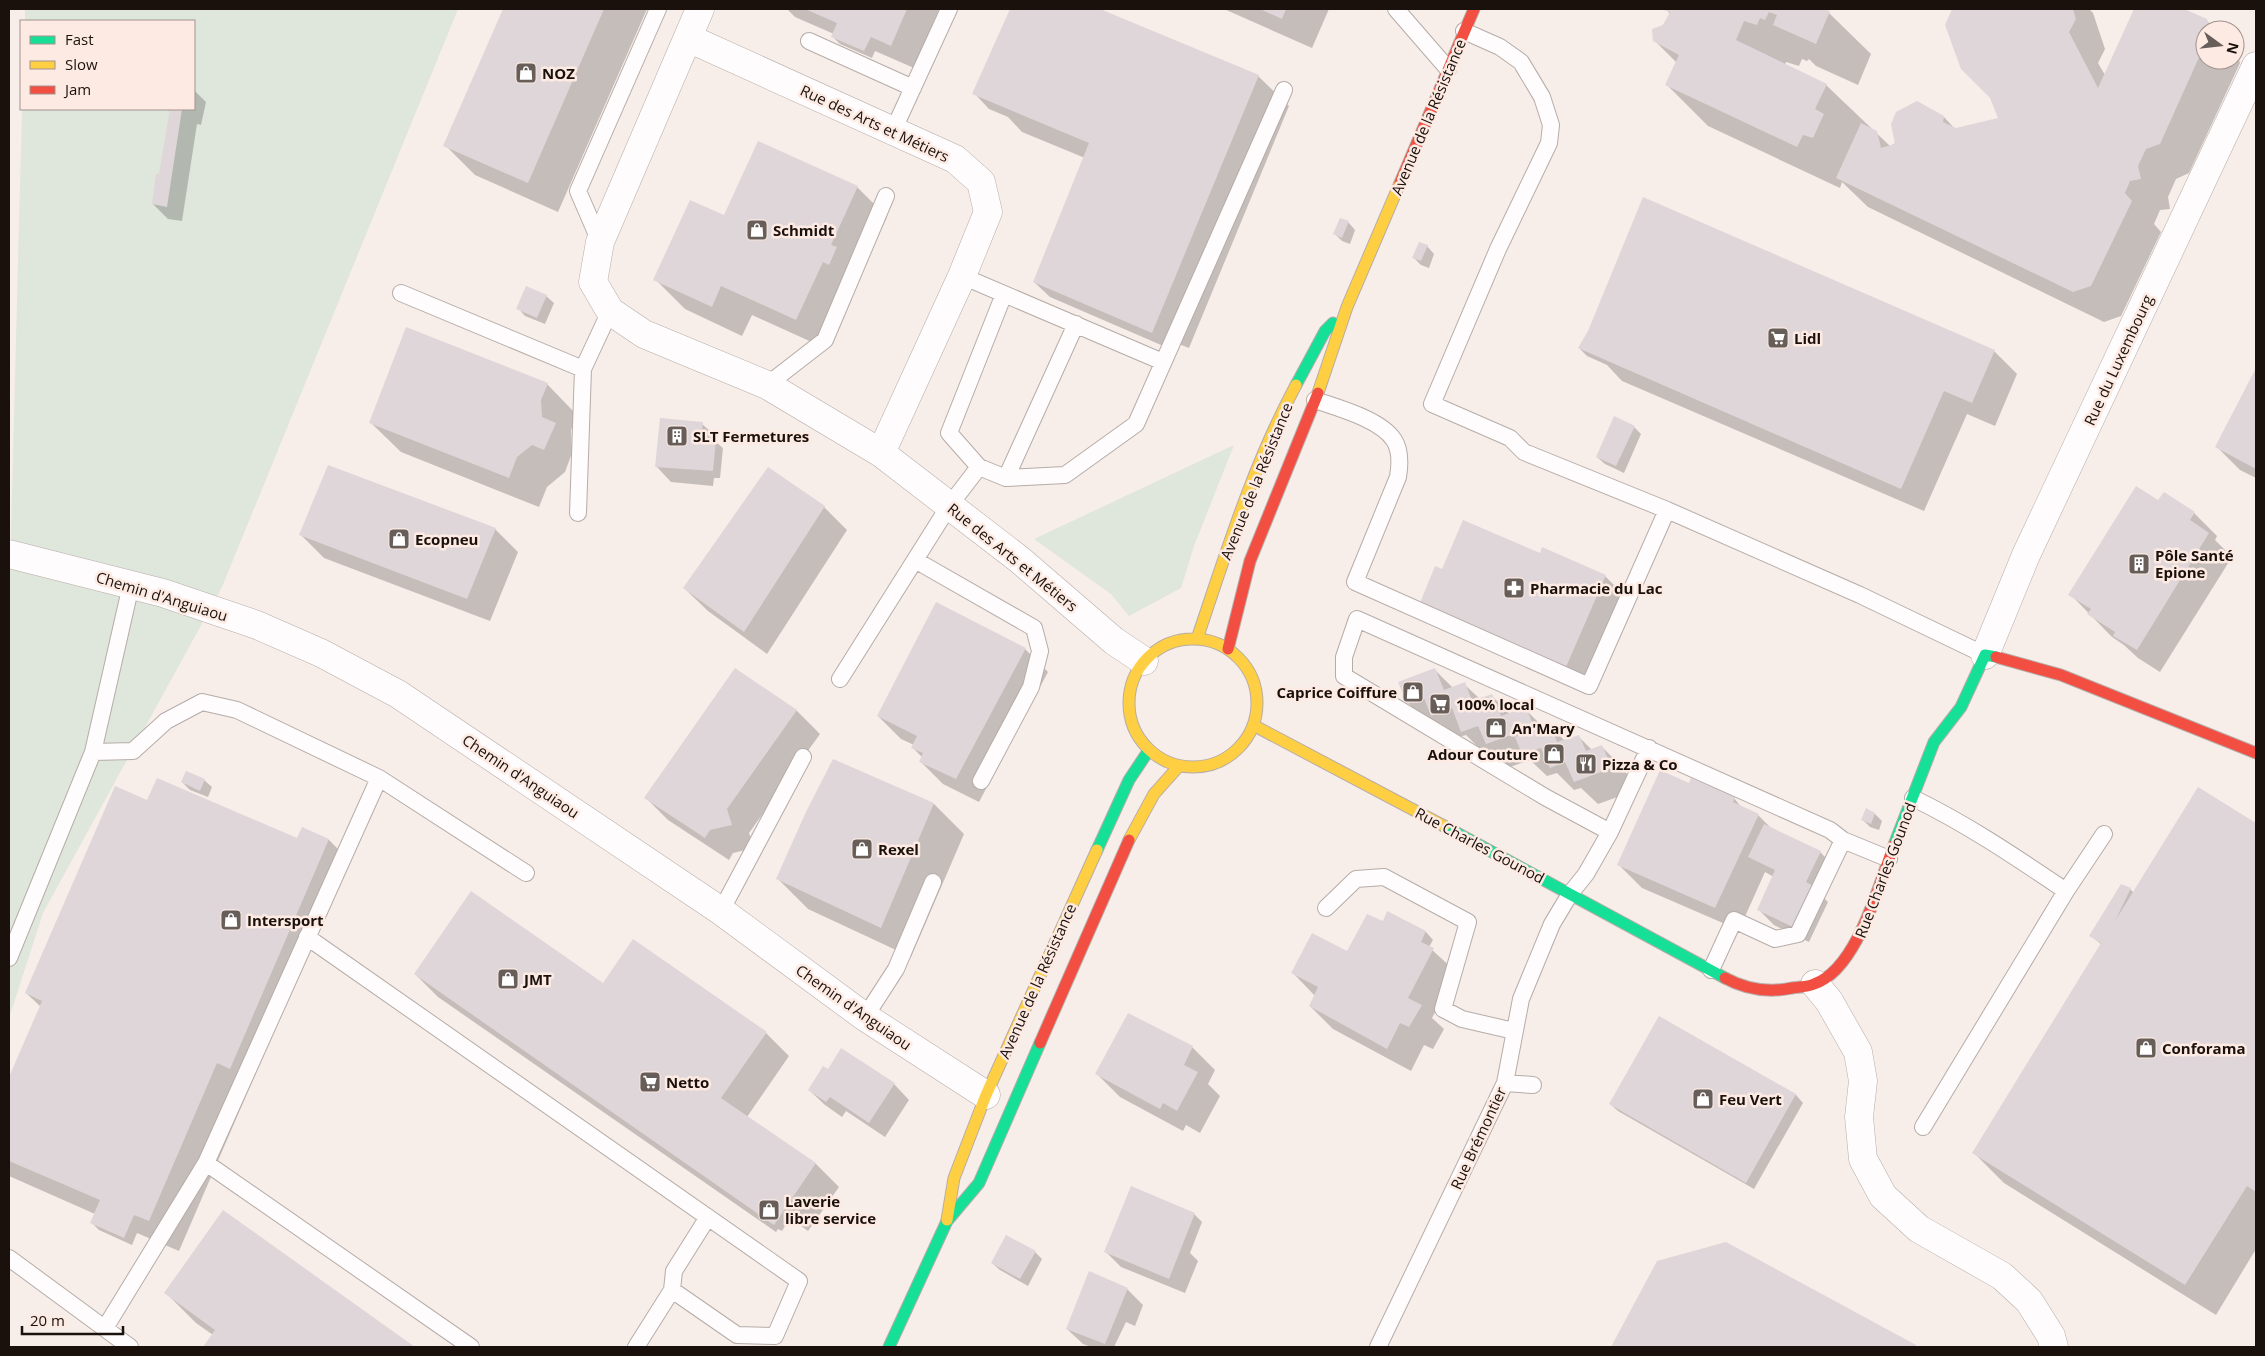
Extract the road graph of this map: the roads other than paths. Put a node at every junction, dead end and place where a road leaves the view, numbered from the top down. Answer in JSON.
{"nodes":[{"id":1,"x":658,"y":9,"type":"edge"},
{"id":2,"x":700,"y":9,"type":"edge"},
{"id":3,"x":949,"y":9,"type":"edge"},
{"id":4,"x":1396,"y":9,"type":"edge"},
{"id":5,"x":1474,"y":9,"type":"edge"},
{"id":6,"x":1464,"y":31,"type":"junction"},
{"id":7,"x":688,"y":38,"type":"junction"},
{"id":8,"x":809,"y":41,"type":"dead end"},
{"id":9,"x":2256,"y":66,"type":"edge"},
{"id":10,"x":1448,"y":69,"type":"junction"},
{"id":11,"x":913,"y":88,"type":"junction"},
{"id":12,"x":1284,"y":90,"type":"dead end"},
{"id":13,"x":893,"y":131,"type":"junction"},
{"id":14,"x":886,"y":196,"type":"dead end"},
{"id":15,"x":600,"y":242,"type":"junction"},
{"id":16,"x":962,"y":276,"type":"junction"},
{"id":17,"x":402,"y":293,"type":"dead end"},
{"id":18,"x":1004,"y":294,"type":"junction"},
{"id":19,"x":1347,"y":307,"type":"junction"},
{"id":20,"x":610,"y":311,"type":"junction"},
{"id":21,"x":1076,"y":324,"type":"junction"},
{"id":22,"x":1163,"y":362,"type":"junction"},
{"id":23,"x":584,"y":369,"type":"junction"},
{"id":24,"x":767,"y":385,"type":"junction"},
{"id":25,"x":1315,"y":400,"type":"junction"},
{"id":26,"x":881,"y":453,"type":"junction"},
{"id":27,"x":979,"y":467,"type":"junction"},
{"id":28,"x":1006,"y":478,"type":"junction"},
{"id":29,"x":950,"y":506,"type":"junction"},
{"id":30,"x":1667,"y":510,"type":"junction"},
{"id":31,"x":578,"y":513,"type":"dead end"},
{"id":32,"x":9,"y":554,"type":"edge"},
{"id":33,"x":915,"y":560,"type":"junction"},
{"id":34,"x":131,"y":585,"type":"junction"},
{"id":35,"x":1197,"y":639,"type":"junction"},
{"id":36,"x":1228,"y":649,"type":"junction"},
{"id":37,"x":1985,"y":655,"type":"junction"},
{"id":38,"x":1144,"y":661,"type":"junction"},
{"id":39,"x":840,"y":678,"type":"dead end"},
{"id":40,"x":1253,"y":725,"type":"junction"},
{"id":41,"x":1649,"y":748,"type":"junction"},
{"id":42,"x":1149,"y":750,"type":"junction"},
{"id":43,"x":93,"y":752,"type":"junction"},
{"id":44,"x":2256,"y":753,"type":"edge"},
{"id":45,"x":803,"y":757,"type":"dead end"},
{"id":46,"x":1179,"y":766,"type":"junction"},
{"id":47,"x":379,"y":778,"type":"junction"},
{"id":48,"x":981,"y":781,"type":"dead end"},
{"id":49,"x":1913,"y":798,"type":"junction"},
{"id":50,"x":1610,"y":832,"type":"junction"},
{"id":51,"x":2104,"y":834,"type":"dead end"},
{"id":52,"x":1843,"y":840,"type":"junction"},
{"id":53,"x":1889,"y":859,"type":"junction"},
{"id":54,"x":526,"y":873,"type":"dead end"},
{"id":55,"x":933,"y":882,"type":"dead end"},
{"id":56,"x":2066,"y":891,"type":"junction"},
{"id":57,"x":1570,"y":894,"type":"junction"},
{"id":58,"x":1326,"y":908,"type":"dead end"},
{"id":59,"x":721,"y":911,"type":"junction"},
{"id":60,"x":307,"y":937,"type":"junction"},
{"id":61,"x":9,"y":958,"type":"edge"},
{"id":62,"x":1711,"y":970,"type":"junction"},
{"id":63,"x":1815,"y":984,"type":"junction"},
{"id":64,"x":865,"y":1018,"type":"junction"},
{"id":65,"x":1514,"y":1031,"type":"junction"},
{"id":66,"x":1505,"y":1083,"type":"junction"},
{"id":67,"x":1533,"y":1085,"type":"dead end"},
{"id":68,"x":986,"y":1095,"type":"junction"},
{"id":69,"x":1923,"y":1127,"type":"dead end"},
{"id":70,"x":206,"y":1163,"type":"junction"},
{"id":71,"x":708,"y":1218,"type":"junction"},
{"id":72,"x":947,"y":1221,"type":"junction"},
{"id":73,"x":9,"y":1258,"type":"edge"},
{"id":74,"x":672,"y":1290,"type":"junction"},
{"id":75,"x":105,"y":1328,"type":"junction"},
{"id":76,"x":130,"y":1347,"type":"edge"},
{"id":77,"x":471,"y":1347,"type":"edge"},
{"id":78,"x":636,"y":1347,"type":"edge"},
{"id":79,"x":889,"y":1347,"type":"edge"},
{"id":80,"x":1378,"y":1347,"type":"edge"},
{"id":81,"x":2054,"y":1347,"type":"edge"}],
"edges":[{"from":1,"to":15,"type":"lane"},
{"from":2,"to":7,"type":"street","name":"Rue des Arts et Métiers"},
{"from":3,"to":11,"type":"lane"},
{"from":4,"to":10,"type":"lane"},
{"from":5,"to":6,"type":"main road","name":"Avenue de la Résistance"},
{"from":6,"to":10,"type":"main road","name":"Avenue de la Résistance"},
{"from":6,"to":30,"type":"lane"},
{"from":7,"to":13,"type":"street","name":"Rue des Arts et Métiers"},
{"from":7,"to":15,"type":"street","name":"Rue des Arts et Métiers"},
{"from":8,"to":11,"type":"lane"},
{"from":9,"to":37,"type":"street","name":"Rue du Luxembourg"},
{"from":10,"to":19,"type":"main road","name":"Avenue de la Résistance"},
{"from":11,"to":13,"type":"lane"},
{"from":12,"to":22,"type":"lane"},
{"from":13,"to":16,"type":"street","name":"Rue des Arts et Métiers"},
{"from":14,"to":24,"type":"lane"},
{"from":15,"to":20,"type":"street","name":"Rue des Arts et Métiers"},
{"from":16,"to":18,"type":"lane"},
{"from":16,"to":26,"type":"street","name":"Rue des Arts et Métiers"},
{"from":17,"to":23,"type":"lane"},
{"from":18,"to":21,"type":"lane"},
{"from":18,"to":27,"type":"lane"},
{"from":19,"to":25,"type":"main road","name":"Avenue de la Résistance"},
{"from":19,"to":35,"type":"main road","name":"Avenue de la Résistance"},
{"from":20,"to":23,"type":"lane"},
{"from":20,"to":24,"type":"street","name":"Rue des Arts et Métiers"},
{"from":21,"to":22,"type":"lane"},
{"from":21,"to":28,"type":"lane"},
{"from":22,"to":28,"type":"lane"},
{"from":23,"to":31,"type":"lane"},
{"from":24,"to":26,"type":"street","name":"Rue des Arts et Métiers"},
{"from":25,"to":30,"type":"lane"},
{"from":25,"to":36,"type":"main road","name":"Avenue de la Résistance"},
{"from":26,"to":29,"type":"street","name":"Rue des Arts et Métiers"},
{"from":27,"to":28,"type":"lane"},
{"from":27,"to":29,"type":"lane"},
{"from":29,"to":33,"type":"lane"},
{"from":29,"to":38,"type":"street","name":"Rue des Arts et Métiers"},
{"from":30,"to":37,"type":"lane"},
{"from":32,"to":34,"type":"street","name":"Chemin d'Anguiaou"},
{"from":33,"to":39,"type":"lane"},
{"from":33,"to":48,"type":"lane"},
{"from":34,"to":43,"type":"lane"},
{"from":34,"to":59,"type":"street","name":"Chemin d'Anguiaou"},
{"from":35,"to":36,"type":"main road"},
{"from":35,"to":38,"type":"main road"},
{"from":36,"to":40,"type":"main road"},
{"from":37,"to":44,"type":"main road"},
{"from":37,"to":49,"type":"main road","name":"Rue Charles Gounod"},
{"from":38,"to":42,"type":"main road"},
{"from":40,"to":46,"type":"main road"},
{"from":40,"to":57,"type":"main road","name":"Rue Charles Gounod"},
{"from":41,"to":50,"type":"lane","name":"Rue Brémontier"},
{"from":41,"to":50,"type":"lane"},
{"from":41,"to":52,"type":"lane"},
{"from":42,"to":46,"type":"main road"},
{"from":42,"to":68,"type":"main road","name":"Avenue de la Résistance"},
{"from":43,"to":47,"type":"lane"},
{"from":43,"to":61,"type":"lane"},
{"from":45,"to":59,"type":"lane"},
{"from":46,"to":72,"type":"main road","name":"Avenue de la Résistance"},
{"from":47,"to":54,"type":"lane"},
{"from":47,"to":60,"type":"lane"},
{"from":49,"to":53,"type":"main road","name":"Rue Charles Gounod"},
{"from":49,"to":56,"type":"lane"},
{"from":50,"to":57,"type":"lane","name":"Rue Brémontier"},
{"from":51,"to":56,"type":"lane"},
{"from":52,"to":53,"type":"lane"},
{"from":52,"to":62,"type":"lane"},
{"from":53,"to":63,"type":"main road","name":"Rue Charles Gounod"},
{"from":55,"to":64,"type":"lane"},
{"from":56,"to":69,"type":"lane"},
{"from":57,"to":62,"type":"main road","name":"Rue Charles Gounod"},
{"from":57,"to":65,"type":"lane","name":"Rue Brémontier"},
{"from":58,"to":65,"type":"lane"},
{"from":59,"to":64,"type":"street","name":"Chemin d'Anguiaou"},
{"from":60,"to":70,"type":"lane"},
{"from":60,"to":71,"type":"lane"},
{"from":62,"to":63,"type":"main road","name":"Rue Charles Gounod"},
{"from":63,"to":81,"type":"street"},
{"from":64,"to":68,"type":"street","name":"Chemin d'Anguiaou"},
{"from":65,"to":66,"type":"lane","name":"Rue Brémontier"},
{"from":66,"to":67,"type":"lane"},
{"from":66,"to":80,"type":"lane","name":"Rue Brémontier"},
{"from":68,"to":72,"type":"main road","name":"Avenue de la Résistance"},
{"from":70,"to":75,"type":"lane"},
{"from":70,"to":77,"type":"lane"},
{"from":71,"to":74,"type":"lane"},
{"from":71,"to":74,"type":"lane"},
{"from":72,"to":79,"type":"main road","name":"Avenue de la Résistance"},
{"from":73,"to":75,"type":"lane"},
{"from":74,"to":78,"type":"lane"},
{"from":75,"to":76,"type":"lane"}]}
